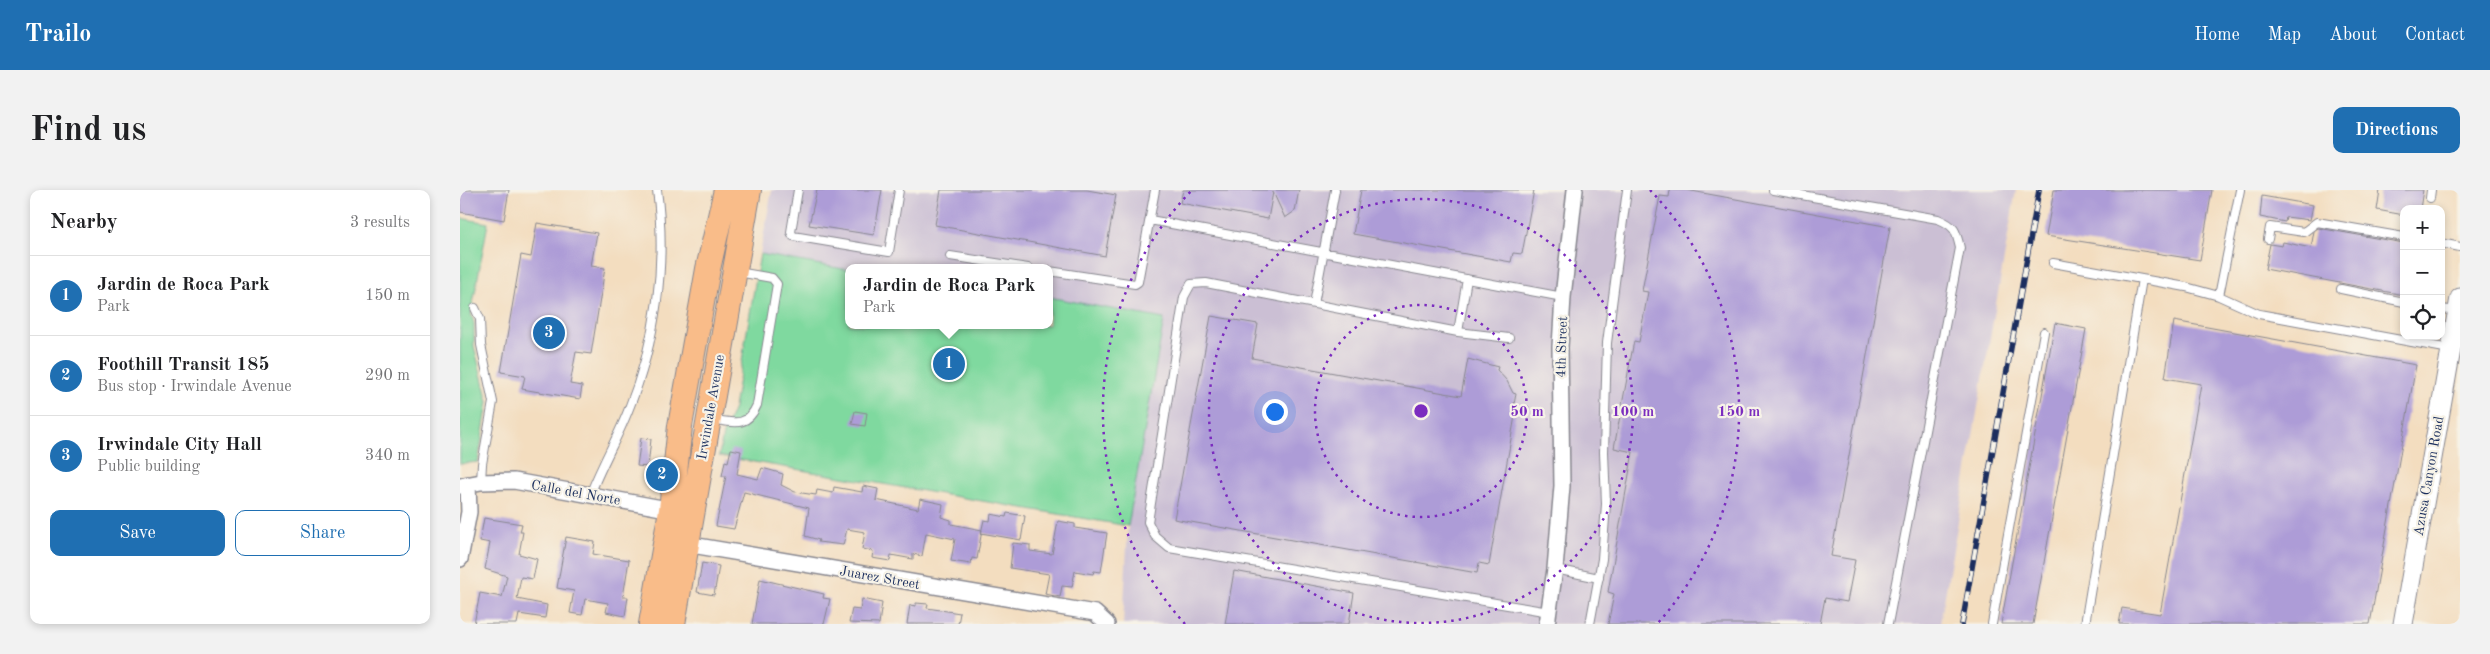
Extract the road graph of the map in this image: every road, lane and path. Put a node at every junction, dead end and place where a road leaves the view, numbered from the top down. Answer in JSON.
{"nodes":[{"id":1,"x":657,"y":190,"type":"edge"},
{"id":2,"x":726,"y":190,"type":"edge"},
{"id":3,"x":749,"y":190,"type":"edge"},
{"id":4,"x":798,"y":190,"type":"edge"},
{"id":5,"x":900,"y":190,"type":"edge"},
{"id":6,"x":1155,"y":190,"type":"edge"},
{"id":7,"x":1335,"y":190,"type":"edge"},
{"id":8,"x":1575,"y":190,"type":"edge"},
{"id":9,"x":1627,"y":190,"type":"edge"},
{"id":10,"x":1773,"y":190,"type":"edge"},
{"id":11,"x":2240,"y":190,"type":"edge"},
{"id":12,"x":1150,"y":220,"type":"junction"},
{"id":13,"x":2400,"y":235,"type":"edge"},
{"id":14,"x":2268,"y":239,"type":"dead end"},
{"id":15,"x":2445,"y":244,"type":"edge"},
{"id":16,"x":2460,"y":247,"type":"edge"},
{"id":17,"x":1324,"y":252,"type":"junction"},
{"id":18,"x":950,"y":256,"type":"dead end"},
{"id":19,"x":2053,"y":263,"type":"dead end"},
{"id":20,"x":1002,"y":264,"type":"edge"},
{"id":21,"x":734,"y":271,"type":"junction"},
{"id":22,"x":1053,"y":272,"type":"edge"},
{"id":23,"x":1467,"y":279,"type":"junction"},
{"id":24,"x":2142,"y":280,"type":"junction"},
{"id":25,"x":2341,"y":289,"type":"dead end"},
{"id":26,"x":2218,"y":296,"type":"junction"},
{"id":27,"x":1563,"y":297,"type":"junction"},
{"id":28,"x":2400,"y":301,"type":"edge"},
{"id":29,"x":1314,"y":304,"type":"junction"},
{"id":30,"x":2453,"y":306,"type":"edge"},
{"id":31,"x":475,"y":308,"type":"dead end"},
{"id":32,"x":1458,"y":332,"type":"junction"},
{"id":33,"x":2044,"y":332,"type":"dead end"},
{"id":34,"x":1509,"y":338,"type":"dead end"},
{"id":35,"x":2455,"y":349,"type":"edge"},
{"id":36,"x":708,"y":418,"type":"junction"},
{"id":37,"x":470,"y":484,"type":"edge"},
{"id":38,"x":590,"y":495,"type":"junction"},
{"id":39,"x":681,"y":512,"type":"junction"},
{"id":40,"x":676,"y":542,"type":"junction"},
{"id":41,"x":460,"y":559,"type":"edge"},
{"id":42,"x":1555,"y":569,"type":"junction"},
{"id":43,"x":1599,"y":578,"type":"junction"},
{"id":44,"x":1548,"y":618,"type":"edge"},
{"id":45,"x":651,"y":624,"type":"edge"},
{"id":46,"x":673,"y":624,"type":"edge"},
{"id":47,"x":1107,"y":624,"type":"edge"},
{"id":48,"x":1590,"y":624,"type":"edge"},
{"id":49,"x":1888,"y":624,"type":"edge"},
{"id":50,"x":1992,"y":624,"type":"edge"},
{"id":51,"x":2085,"y":624,"type":"edge"},
{"id":52,"x":2403,"y":624,"type":"edge"}],
"edges":[{"from":1,"to":38,"type":"lane"},
{"from":2,"to":39,"type":"main road","name":"Irwindale Avenue"},
{"from":3,"to":21,"type":"main road","name":"Irwindale Avenue"},
{"from":4,"to":5,"type":"lane"},
{"from":6,"to":12,"type":"lane"},
{"from":7,"to":17,"type":"lane"},
{"from":8,"to":27,"type":"street","name":"4th Street"},
{"from":9,"to":43,"type":"lane"},
{"from":10,"to":49,"type":"lane"},
{"from":11,"to":26,"type":"lane"},
{"from":12,"to":17,"type":"lane"},
{"from":12,"to":22,"type":"lane"},
{"from":13,"to":14,"type":"lane"},
{"from":15,"to":16,"type":"lane"},
{"from":17,"to":23,"type":"lane"},
{"from":17,"to":29,"type":"lane"},
{"from":18,"to":20,"type":"lane"},
{"from":19,"to":24,"type":"lane"},
{"from":21,"to":36,"type":"main road","name":"Irwindale Avenue"},
{"from":21,"to":36,"type":"lane"},
{"from":23,"to":27,"type":"lane"},
{"from":23,"to":32,"type":"lane"},
{"from":24,"to":26,"type":"lane"},
{"from":24,"to":51,"type":"lane"},
{"from":25,"to":28,"type":"lane"},
{"from":26,"to":35,"type":"lane"},
{"from":27,"to":42,"type":"street","name":"4th Street"},
{"from":29,"to":32,"type":"lane"},
{"from":29,"to":44,"type":"lane"},
{"from":30,"to":35,"type":"street","name":"Azusa Canyon Road"},
{"from":31,"to":37,"type":"lane"},
{"from":32,"to":34,"type":"lane"},
{"from":33,"to":50,"type":"lane"},
{"from":35,"to":52,"type":"street","name":"Azusa Canyon Road"},
{"from":36,"to":39,"type":"main road","name":"Irwindale Avenue"},
{"from":37,"to":38,"type":"street","name":"Calle del Norte"},
{"from":37,"to":41,"type":"street"},
{"from":38,"to":39,"type":"street","name":"Calle del Norte"},
{"from":39,"to":40,"type":"main road","name":"Irwindale Avenue"},
{"from":40,"to":45,"type":"main road","name":"Irwindale Avenue"},
{"from":40,"to":46,"type":"main road","name":"Irwindale Avenue"},
{"from":40,"to":47,"type":"street","name":"Juarez Street"},
{"from":42,"to":43,"type":"lane"},
{"from":42,"to":44,"type":"street","name":"4th Street"},
{"from":43,"to":48,"type":"lane"}]}
